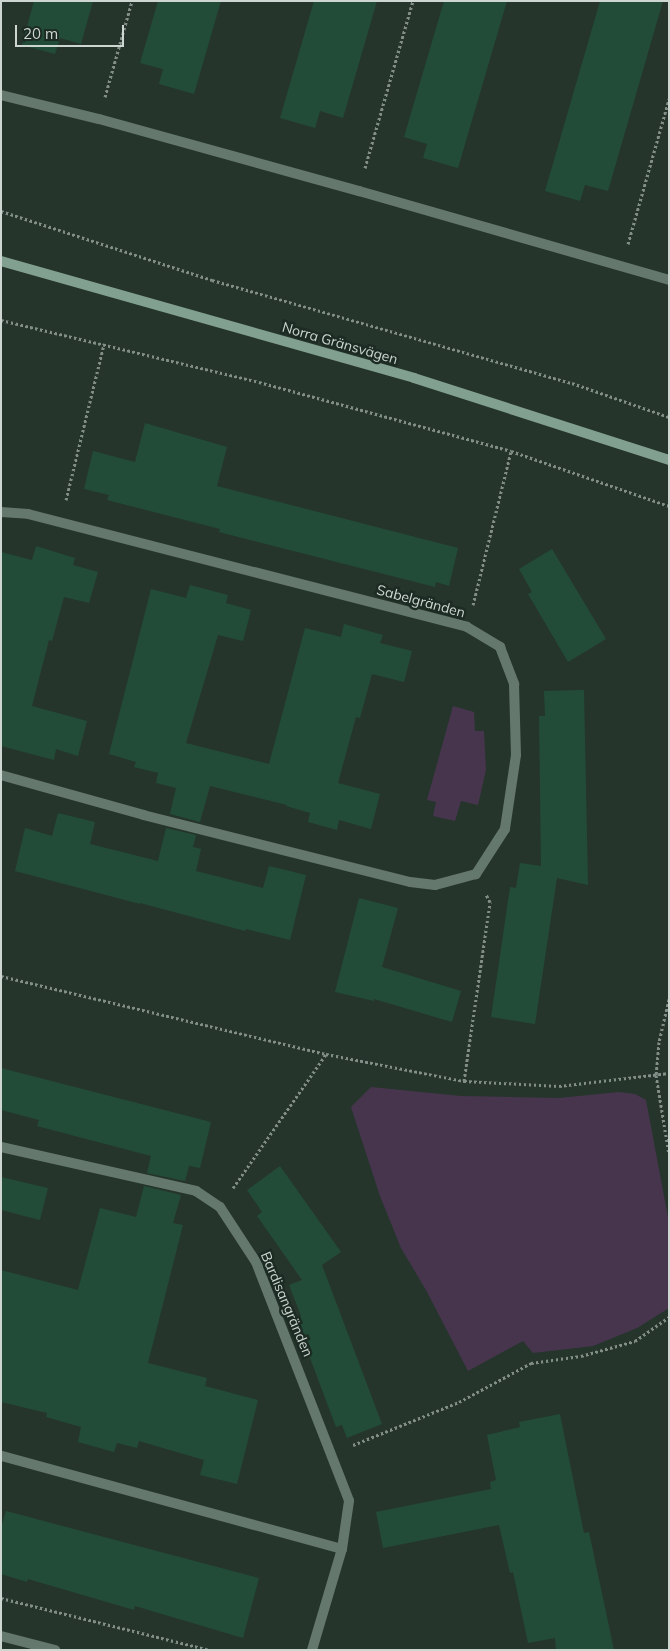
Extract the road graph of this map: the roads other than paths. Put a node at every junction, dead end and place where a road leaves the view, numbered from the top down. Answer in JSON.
{"nodes":[{"id":1,"x":1,"y":95,"type":"edge"},
{"id":2,"x":1,"y":261,"type":"edge"},
{"id":3,"x":669,"y":280,"type":"edge"},
{"id":4,"x":669,"y":460,"type":"edge"},
{"id":5,"x":1,"y":512,"type":"edge"},
{"id":6,"x":1,"y":775,"type":"edge"},
{"id":7,"x":1,"y":1147,"type":"edge"},
{"id":8,"x":1,"y":1456,"type":"edge"},
{"id":9,"x":342,"y":1548,"type":"junction"},
{"id":10,"x":1,"y":1636,"type":"edge"},
{"id":11,"x":55,"y":1650,"type":"edge"},
{"id":12,"x":312,"y":1650,"type":"edge"}],
"edges":[{"from":1,"to":3,"type":"street"},
{"from":2,"to":4,"type":"street","name":"Norra Gränsvägen"},
{"from":5,"to":6,"type":"street","name":"Sabelgränden"},
{"from":7,"to":9,"type":"street","name":"Bardisangränden"},
{"from":8,"to":9,"type":"street"},
{"from":9,"to":12,"type":"street","name":"Bardisangränden"},
{"from":10,"to":11,"type":"street"}]}
